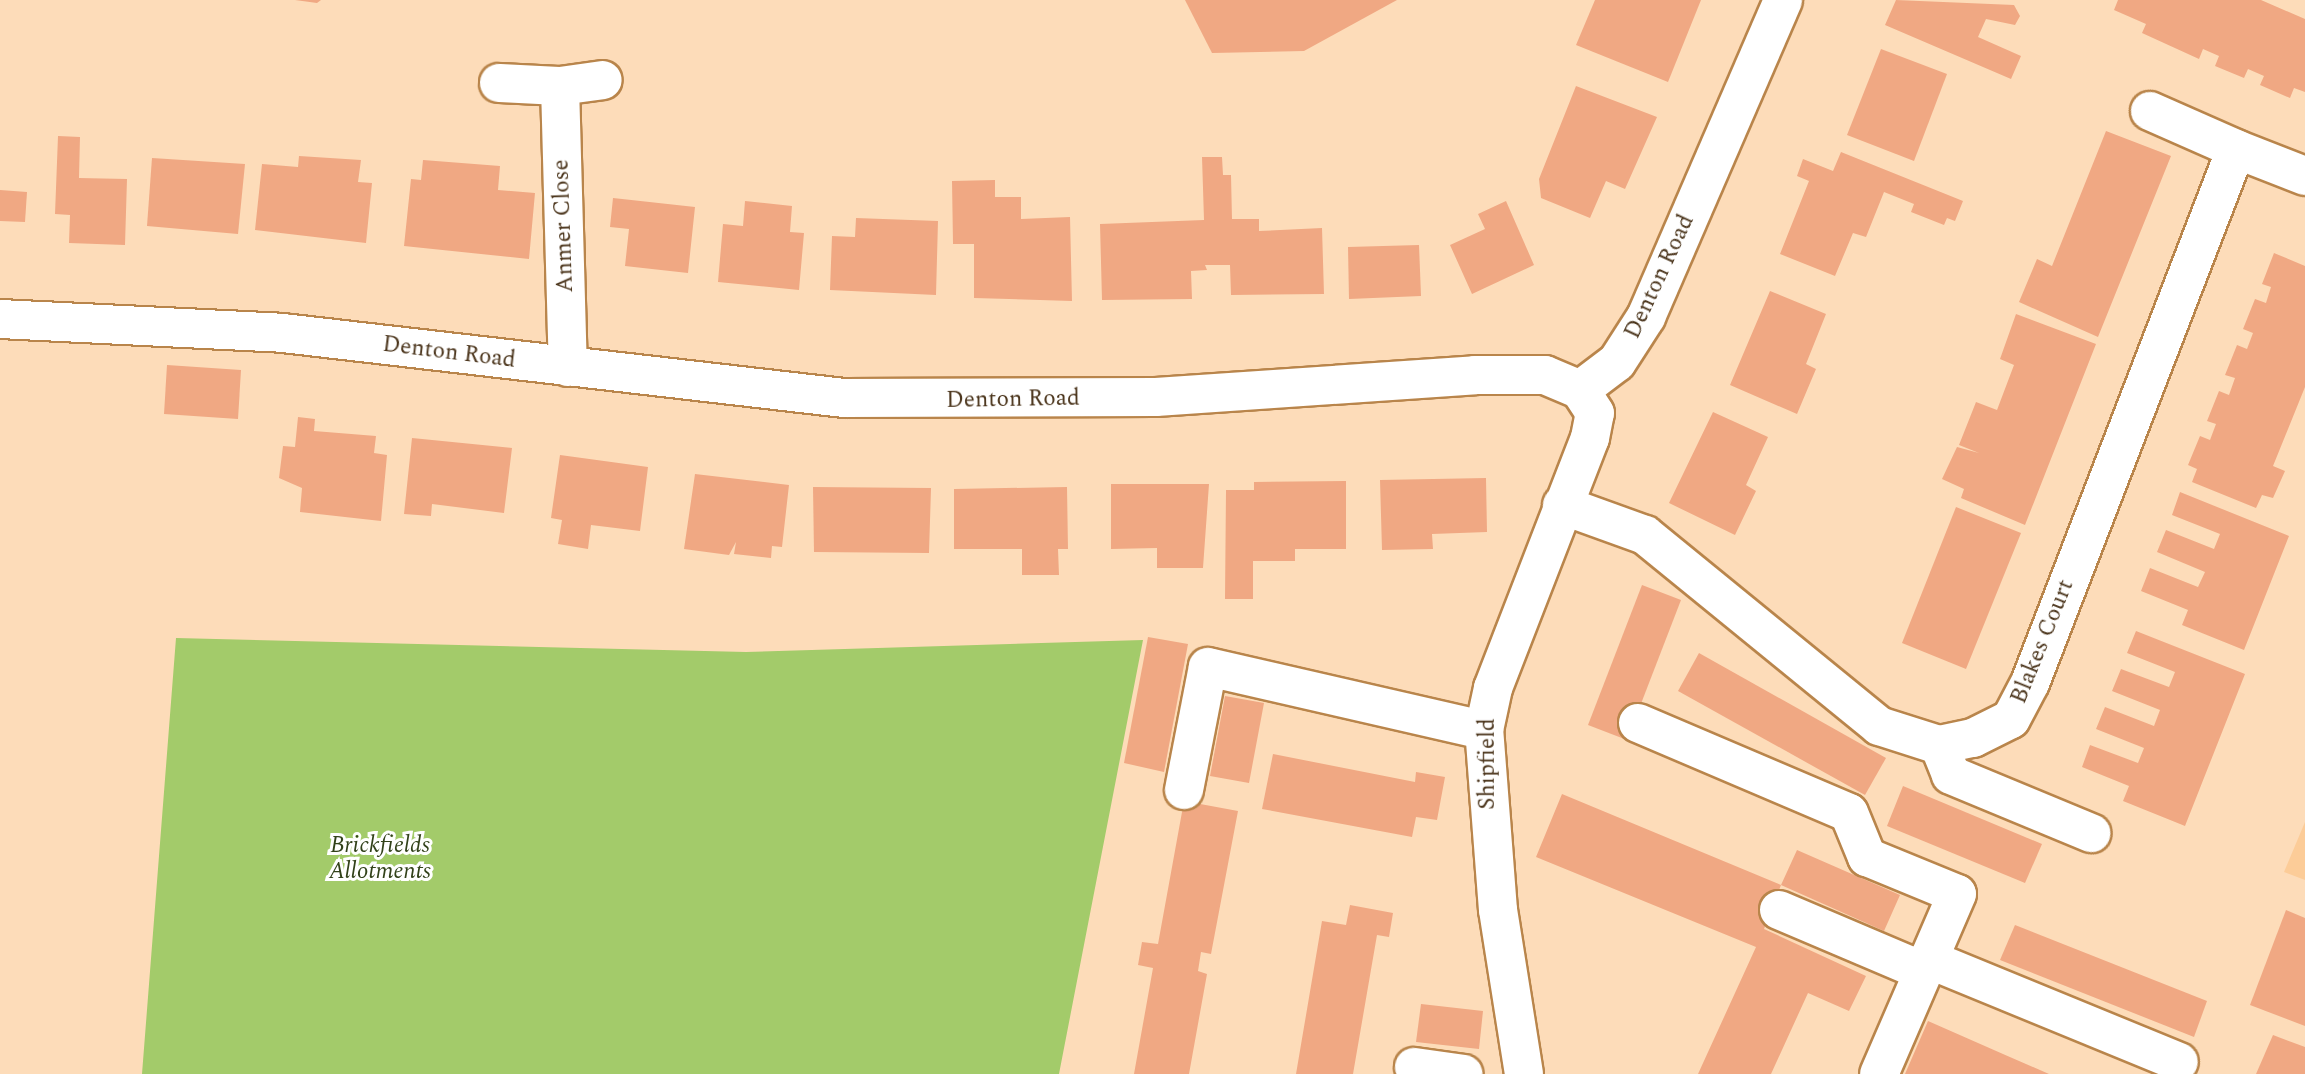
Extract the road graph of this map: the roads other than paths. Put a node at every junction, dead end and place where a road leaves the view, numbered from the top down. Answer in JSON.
{"nodes":[{"id":1,"x":1783,"y":0,"type":"edge"},
{"id":2,"x":603,"y":80,"type":"dead end"},
{"id":3,"x":499,"y":83,"type":"dead end"},
{"id":4,"x":560,"y":86,"type":"junction"},
{"id":5,"x":2150,"y":111,"type":"dead end"},
{"id":6,"x":2236,"y":149,"type":"junction"},
{"id":7,"x":2305,"y":176,"type":"edge"},
{"id":8,"x":0,"y":319,"type":"edge"},
{"id":9,"x":568,"y":367,"type":"junction"},
{"id":10,"x":1580,"y":390,"type":"junction"},
{"id":11,"x":1562,"y":505,"type":"junction"},
{"id":12,"x":1638,"y":723,"type":"dead end"},
{"id":13,"x":1484,"y":730,"type":"junction"},
{"id":14,"x":1939,"y":745,"type":"junction"},
{"id":15,"x":1184,"y":790,"type":"dead end"},
{"id":16,"x":2091,"y":833,"type":"dead end"},
{"id":17,"x":1779,"y":910,"type":"dead end"},
{"id":18,"x":1926,"y":965,"type":"junction"},
{"id":19,"x":2179,"y":1062,"type":"dead end"},
{"id":20,"x":1414,"y":1067,"type":"dead end"},
{"id":21,"x":1464,"y":1074,"type":"edge"},
{"id":22,"x":1524,"y":1074,"type":"edge"},
{"id":23,"x":1879,"y":1074,"type":"edge"}],
"edges":[{"from":1,"to":10,"type":"street","name":"Denton Road"},
{"from":2,"to":4,"type":"street"},
{"from":3,"to":4,"type":"street"},
{"from":4,"to":9,"type":"street","name":"Anmer Close"},
{"from":5,"to":6,"type":"street"},
{"from":6,"to":7,"type":"street"},
{"from":6,"to":14,"type":"street","name":"Blakes Court"},
{"from":8,"to":9,"type":"street","name":"Denton Road"},
{"from":9,"to":10,"type":"street","name":"Denton Road"},
{"from":10,"to":11,"type":"street","name":"Shipfield"},
{"from":11,"to":13,"type":"street","name":"Shipfield"},
{"from":11,"to":14,"type":"street"},
{"from":12,"to":18,"type":"street"},
{"from":13,"to":15,"type":"street"},
{"from":13,"to":22,"type":"street","name":"Shipfield"},
{"from":14,"to":16,"type":"street"},
{"from":17,"to":18,"type":"street"},
{"from":18,"to":19,"type":"street"},
{"from":18,"to":23,"type":"street"},
{"from":20,"to":21,"type":"street"}]}
